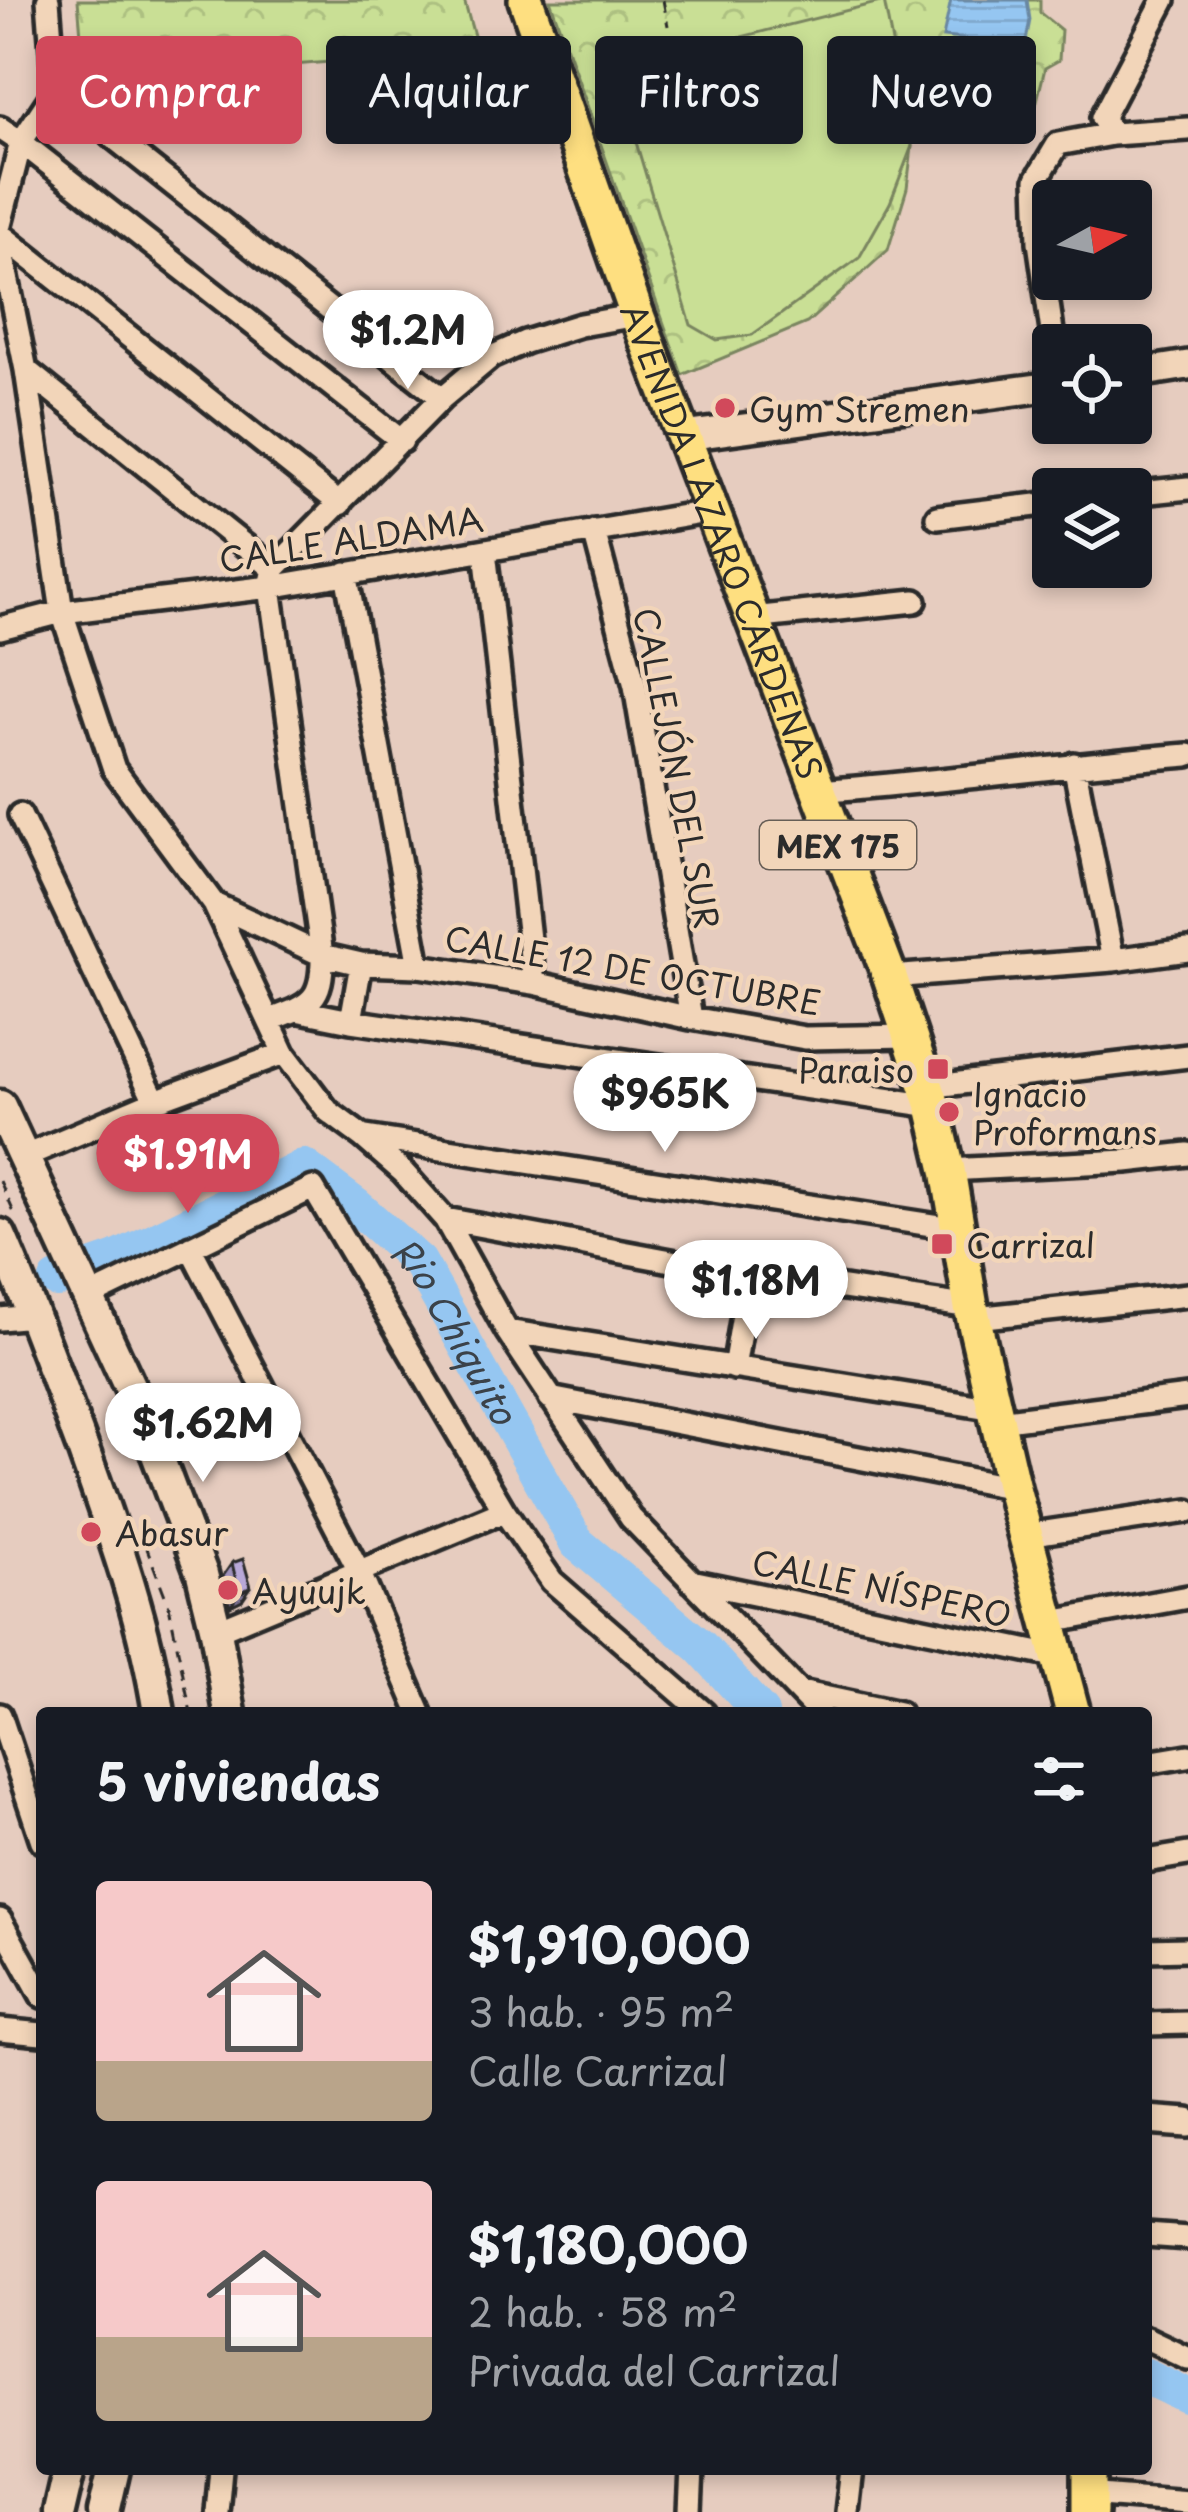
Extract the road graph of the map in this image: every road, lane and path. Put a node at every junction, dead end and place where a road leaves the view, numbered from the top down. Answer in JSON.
{"nodes":[{"id":1,"x":48,"y":0,"type":"edge"},
{"id":2,"x":526,"y":0,"type":"edge"},
{"id":3,"x":663,"y":0,"type":"edge"},
{"id":4,"x":1164,"y":0,"type":"edge"},
{"id":5,"x":668,"y":26,"type":"dead end"},
{"id":6,"x":51,"y":36,"type":"edge"},
{"id":7,"x":36,"y":120,"type":"edge"},
{"id":8,"x":0,"y":128,"type":"edge"},
{"id":9,"x":1188,"y":129,"type":"edge"},
{"id":10,"x":1112,"y":134,"type":"junction"},
{"id":11,"x":21,"y":142,"type":"junction"},
{"id":12,"x":121,"y":144,"type":"edge"},
{"id":13,"x":0,"y":225,"type":"edge"},
{"id":14,"x":0,"y":238,"type":"edge"},
{"id":15,"x":637,"y":315,"type":"junction"},
{"id":16,"x":1051,"y":324,"type":"edge"},
{"id":17,"x":1188,"y":364,"type":"edge"},
{"id":18,"x":26,"y":370,"type":"junction"},
{"id":19,"x":1152,"y":370,"type":"edge"},
{"id":20,"x":1032,"y":389,"type":"edge"},
{"id":21,"x":442,"y":398,"type":"junction"},
{"id":22,"x":685,"y":436,"type":"junction"},
{"id":23,"x":402,"y":441,"type":"junction"},
{"id":24,"x":1188,"y":488,"type":"edge"},
{"id":25,"x":1152,"y":492,"type":"edge"},
{"id":26,"x":340,"y":504,"type":"junction"},
{"id":27,"x":1032,"y":506,"type":"edge"},
{"id":28,"x":712,"y":511,"type":"junction"},
{"id":29,"x":937,"y":517,"type":"dead end"},
{"id":30,"x":594,"y":531,"type":"junction"},
{"id":31,"x":484,"y":550,"type":"junction"},
{"id":32,"x":346,"y":573,"type":"junction"},
{"id":33,"x":272,"y":578,"type":"junction"},
{"id":34,"x":915,"y":601,"type":"dead end"},
{"id":35,"x":62,"y":612,"type":"junction"},
{"id":36,"x":752,"y":618,"type":"junction"},
{"id":37,"x":0,"y":628,"type":"edge"},
{"id":38,"x":1188,"y":755,"type":"edge"},
{"id":39,"x":1074,"y":764,"type":"junction"},
{"id":40,"x":817,"y":791,"type":"junction"},
{"id":41,"x":20,"y":815,"type":"dead end"},
{"id":42,"x":214,"y":904,"type":"junction"},
{"id":43,"x":1188,"y":950,"type":"edge"},
{"id":44,"x":322,"y":955,"type":"junction"},
{"id":45,"x":1113,"y":960,"type":"junction"},
{"id":46,"x":361,"y":964,"type":"junction"},
{"id":47,"x":419,"y":966,"type":"junction"},
{"id":48,"x":890,"y":977,"type":"junction"},
{"id":49,"x":534,"y":983,"type":"junction"},
{"id":50,"x":296,"y":1010,"type":"junction"},
{"id":51,"x":692,"y":1018,"type":"junction"},
{"id":52,"x":270,"y":1020,"type":"junction"},
{"id":53,"x":351,"y":1022,"type":"junction"},
{"id":54,"x":910,"y":1036,"type":"junction"},
{"id":55,"x":284,"y":1053,"type":"junction"},
{"id":56,"x":1188,"y":1056,"type":"edge"},
{"id":57,"x":930,"y":1096,"type":"junction"},
{"id":58,"x":155,"y":1101,"type":"junction"},
{"id":59,"x":0,"y":1106,"type":"edge"},
{"id":60,"x":364,"y":1137,"type":"junction"},
{"id":61,"x":1188,"y":1154,"type":"edge"},
{"id":62,"x":23,"y":1157,"type":"junction"},
{"id":63,"x":948,"y":1170,"type":"junction"},
{"id":64,"x":445,"y":1219,"type":"junction"},
{"id":65,"x":958,"y":1228,"type":"junction"},
{"id":66,"x":190,"y":1247,"type":"junction"},
{"id":67,"x":6,"y":1254,"type":"edge"},
{"id":68,"x":750,"y":1273,"type":"junction"},
{"id":69,"x":87,"y":1292,"type":"junction"},
{"id":70,"x":1188,"y":1295,"type":"edge"},
{"id":71,"x":31,"y":1309,"type":"junction"},
{"id":72,"x":973,"y":1313,"type":"junction"},
{"id":73,"x":0,"y":1319,"type":"edge"},
{"id":74,"x":507,"y":1331,"type":"junction"},
{"id":75,"x":734,"y":1368,"type":"junction"},
{"id":76,"x":1188,"y":1397,"type":"edge"},
{"id":77,"x":550,"y":1398,"type":"junction"},
{"id":78,"x":997,"y":1415,"type":"junction"},
{"id":79,"x":1013,"y":1488,"type":"junction"},
{"id":80,"x":504,"y":1511,"type":"junction"},
{"id":81,"x":1188,"y":1511,"type":"edge"},
{"id":82,"x":1026,"y":1534,"type":"junction"},
{"id":83,"x":359,"y":1571,"type":"junction"},
{"id":84,"x":691,"y":1581,"type":"junction"},
{"id":85,"x":1188,"y":1597,"type":"edge"},
{"id":86,"x":1051,"y":1622,"type":"junction"},
{"id":87,"x":217,"y":1631,"type":"junction"},
{"id":88,"x":1059,"y":1658,"type":"junction"},
{"id":89,"x":798,"y":1692,"type":"junction"},
{"id":90,"x":158,"y":1707,"type":"edge"},
{"id":91,"x":229,"y":1707,"type":"edge"},
{"id":92,"x":417,"y":1707,"type":"edge"},
{"id":93,"x":697,"y":1707,"type":"edge"},
{"id":94,"x":813,"y":1707,"type":"edge"},
{"id":95,"x":870,"y":1707,"type":"edge"},
{"id":96,"x":1071,"y":1707,"type":"edge"},
{"id":97,"x":0,"y":1715,"type":"edge"},
{"id":98,"x":1188,"y":1756,"type":"edge"},
{"id":99,"x":1152,"y":1762,"type":"edge"},
{"id":100,"x":36,"y":1823,"type":"edge"},
{"id":101,"x":1188,"y":1854,"type":"edge"},
{"id":102,"x":1152,"y":1860,"type":"edge"},
{"id":103,"x":3,"y":1931,"type":"edge"},
{"id":104,"x":1188,"y":1949,"type":"edge"},
{"id":105,"x":1152,"y":1950,"type":"edge"},
{"id":106,"x":36,"y":1986,"type":"edge"},
{"id":107,"x":1188,"y":2023,"type":"edge"},
{"id":108,"x":1152,"y":2024,"type":"edge"},
{"id":109,"x":0,"y":2030,"type":"edge"},
{"id":110,"x":36,"y":2033,"type":"edge"},
{"id":111,"x":1152,"y":2120,"type":"edge"},
{"id":112,"x":1188,"y":2123,"type":"edge"},
{"id":113,"x":1152,"y":2235,"type":"edge"},
{"id":114,"x":1188,"y":2238,"type":"edge"},
{"id":115,"x":1152,"y":2341,"type":"edge"},
{"id":116,"x":1188,"y":2358,"type":"edge"},
{"id":117,"x":68,"y":2475,"type":"edge"},
{"id":118,"x":113,"y":2475,"type":"edge"},
{"id":119,"x":220,"y":2475,"type":"edge"},
{"id":120,"x":692,"y":2475,"type":"edge"},
{"id":121,"x":851,"y":2475,"type":"edge"},
{"id":122,"x":1090,"y":2492,"type":"edge"},
{"id":123,"x":1188,"y":2502,"type":"edge"},
{"id":124,"x":59,"y":2512,"type":"edge"},
{"id":125,"x":104,"y":2512,"type":"edge"},
{"id":126,"x":217,"y":2512,"type":"edge"},
{"id":127,"x":689,"y":2512,"type":"edge"},
{"id":128,"x":847,"y":2512,"type":"edge"}],
"edges":[{"from":1,"to":6,"type":"street"},
{"from":2,"to":15,"type":"main road","name":"AVENIDA LÁZARO CÁRDENAS","number":"MEX 175"},
{"from":3,"to":5,"type":"path"},
{"from":4,"to":10,"type":"street"},
{"from":7,"to":11,"type":"street"},
{"from":8,"to":11,"type":"street"},
{"from":9,"to":10,"type":"street"},
{"from":10,"to":16,"type":"street"},
{"from":11,"to":13,"type":"street"},
{"from":11,"to":23,"type":"street"},
{"from":12,"to":21,"type":"street"},
{"from":14,"to":18,"type":"street","name":"CALLE 12 DE OCTUBRE"},
{"from":14,"to":26,"type":"street"},
{"from":15,"to":21,"type":"street"},
{"from":15,"to":22,"type":"main road","name":"AVENIDA LÁZARO CÁRDENAS","number":"MEX 175"},
{"from":17,"to":19,"type":"street"},
{"from":18,"to":33,"type":"street"},
{"from":18,"to":35,"type":"street","name":"CALLE 12 DE OCTUBRE"},
{"from":20,"to":22,"type":"street"},
{"from":21,"to":23,"type":"street"},
{"from":22,"to":28,"type":"main road","name":"AVENIDA LÁZARO CÁRDENAS","number":"MEX 175"},
{"from":23,"to":26,"type":"street"},
{"from":24,"to":25,"type":"street"},
{"from":26,"to":33,"type":"street"},
{"from":27,"to":29,"type":"street"},
{"from":28,"to":30,"type":"street","name":"CALLE ALDAMA"},
{"from":28,"to":36,"type":"main road","name":"AVENIDA LÁZARO CÁRDENAS","number":"MEX 175"},
{"from":30,"to":31,"type":"street","name":"CALLE ALDAMA"},
{"from":30,"to":51,"type":"street","name":"CALLEJÓN DEL SUR"},
{"from":31,"to":32,"type":"street","name":"CALLE ALDAMA"},
{"from":31,"to":49,"type":"street"},
{"from":32,"to":33,"type":"street","name":"CALLE ALDAMA"},
{"from":32,"to":47,"type":"street"},
{"from":33,"to":35,"type":"street","name":"CALLE ALDAMA"},
{"from":33,"to":44,"type":"street"},
{"from":34,"to":36,"type":"street"},
{"from":35,"to":37,"type":"street","name":"CALLE ALDAMA"},
{"from":35,"to":42,"type":"street","name":"CALLE 12 DE OCTUBRE"},
{"from":36,"to":40,"type":"main road","name":"AVENIDA LÁZARO CÁRDENAS","number":"MEX 175"},
{"from":38,"to":39,"type":"street"},
{"from":39,"to":40,"type":"street"},
{"from":39,"to":45,"type":"street"},
{"from":40,"to":48,"type":"main road","name":"AVENIDA LÁZARO CÁRDENAS","number":"MEX 175"},
{"from":41,"to":58,"type":"street"},
{"from":42,"to":44,"type":"street","name":"CALLE 12 DE OCTUBRE"},
{"from":42,"to":52,"type":"street","name":"CALLE 12 DE OCTUBRE"},
{"from":43,"to":45,"type":"street"},
{"from":44,"to":46,"type":"street","name":"CALLE 12 DE OCTUBRE"},
{"from":44,"to":50,"type":"street"},
{"from":45,"to":48,"type":"street"},
{"from":46,"to":47,"type":"street","name":"CALLE 12 DE OCTUBRE"},
{"from":46,"to":53,"type":"street"},
{"from":47,"to":49,"type":"street","name":"CALLE 12 DE OCTUBRE"},
{"from":48,"to":54,"type":"main road","name":"AVENIDA LÁZARO CÁRDENAS","number":"MEX 175"},
{"from":49,"to":51,"type":"street","name":"CALLE 12 DE OCTUBRE"},
{"from":50,"to":52,"type":"street"},
{"from":50,"to":53,"type":"street"},
{"from":51,"to":54,"type":"street","name":"CALLE 12 DE OCTUBRE"},
{"from":52,"to":55,"type":"street","name":"CALLE 12 DE OCTUBRE"},
{"from":53,"to":57,"type":"street"},
{"from":54,"to":57,"type":"main road","name":"AVENIDA LÁZARO CÁRDENAS","number":"MEX 175"},
{"from":55,"to":58,"type":"street"},
{"from":55,"to":60,"type":"street","name":"CALLE 12 DE OCTUBRE"},
{"from":56,"to":57,"type":"street"},
{"from":57,"to":63,"type":"main road","name":"AVENIDA LÁZARO CÁRDENAS","number":"MEX 175"},
{"from":58,"to":62,"type":"street"},
{"from":59,"to":62,"type":"main road"},
{"from":60,"to":64,"type":"street","name":"CALLE 12 DE OCTUBRE"},
{"from":60,"to":65,"type":"street"},
{"from":61,"to":63,"type":"street"},
{"from":62,"to":69,"type":"main road"},
{"from":63,"to":65,"type":"main road","name":"AVENIDA LÁZARO CÁRDENAS","number":"MEX 175"},
{"from":64,"to":68,"type":"street"},
{"from":64,"to":74,"type":"street","name":"CALLE 12 DE OCTUBRE"},
{"from":65,"to":72,"type":"main road","name":"AVENIDA LÁZARO CÁRDENAS","number":"MEX 175"},
{"from":66,"to":69,"type":"street"},
{"from":66,"to":80,"type":"street"},
{"from":66,"to":83,"type":"street"},
{"from":67,"to":71,"type":"main road"},
{"from":68,"to":72,"type":"street"},
{"from":68,"to":75,"type":"street"},
{"from":69,"to":87,"type":"main road"},
{"from":70,"to":72,"type":"street"},
{"from":71,"to":73,"type":"street"},
{"from":71,"to":90,"type":"main road"},
{"from":72,"to":78,"type":"main road","name":"AVENIDA LÁZARO CÁRDENAS","number":"MEX 175"},
{"from":74,"to":75,"type":"street"},
{"from":74,"to":77,"type":"street","name":"CALLE 12 DE OCTUBRE"},
{"from":75,"to":78,"type":"street"},
{"from":76,"to":78,"type":"street"},
{"from":77,"to":79,"type":"street"},
{"from":77,"to":84,"type":"street","name":"CALLE 12 DE OCTUBRE"},
{"from":78,"to":79,"type":"main road","name":"AVENIDA LÁZARO CÁRDENAS","number":"MEX 175"},
{"from":79,"to":82,"type":"main road","name":"AVENIDA LÁZARO CÁRDENAS","number":"MEX 175"},
{"from":80,"to":83,"type":"street"},
{"from":80,"to":93,"type":"street"},
{"from":81,"to":82,"type":"street"},
{"from":82,"to":86,"type":"main road","name":"AVENIDA LÁZARO CÁRDENAS","number":"MEX 175"},
{"from":83,"to":87,"type":"street"},
{"from":83,"to":92,"type":"street"},
{"from":84,"to":88,"type":"street","name":"CALLE NÍSPERO"},
{"from":84,"to":89,"type":"street","name":"CALLE 12 DE OCTUBRE"},
{"from":85,"to":86,"type":"street"},
{"from":86,"to":88,"type":"main road","name":"AVENIDA LÁZARO CÁRDENAS","number":"MEX 175"},
{"from":87,"to":91,"type":"main road"},
{"from":88,"to":96,"type":"main road","name":"AVENIDA LÁZARO CÁRDENAS","number":"MEX 175"},
{"from":89,"to":94,"type":"street","name":"CALLE 12 DE OCTUBRE"},
{"from":89,"to":95,"type":"street"},
{"from":97,"to":100,"type":"street"},
{"from":98,"to":99,"type":"street"},
{"from":101,"to":102,"type":"street"},
{"from":103,"to":106,"type":"street"},
{"from":104,"to":105,"type":"street"},
{"from":107,"to":108,"type":"street"},
{"from":109,"to":110,"type":"street"},
{"from":111,"to":112,"type":"street"},
{"from":113,"to":114,"type":"street"},
{"from":115,"to":116,"type":"street"},
{"from":117,"to":124,"type":"main road"},
{"from":118,"to":125,"type":"main road"},
{"from":119,"to":126,"type":"street"},
{"from":120,"to":127,"type":"street"},
{"from":121,"to":128,"type":"street"},
{"from":122,"to":123,"type":"street"}]}
